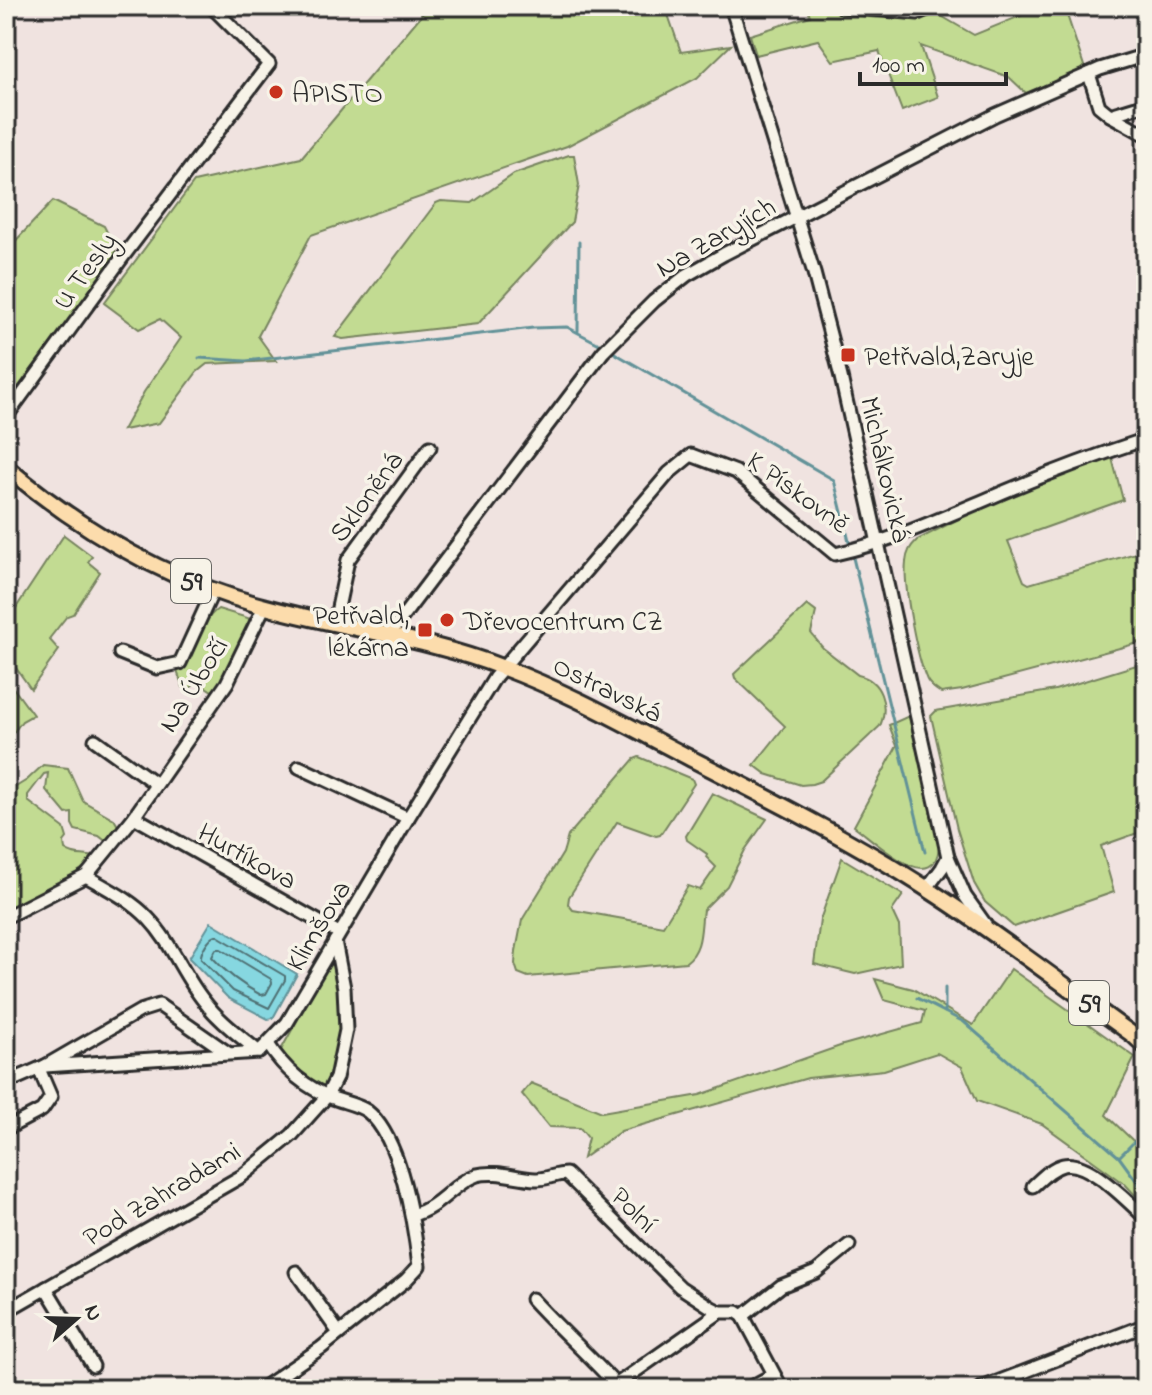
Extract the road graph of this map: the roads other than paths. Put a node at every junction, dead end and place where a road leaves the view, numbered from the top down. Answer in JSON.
{"nodes":[{"id":1,"x":211,"y":6,"type":"edge"},
{"id":2,"x":731,"y":6,"type":"edge"},
{"id":3,"x":841,"y":6,"type":"edge"},
{"id":4,"x":935,"y":6,"type":"edge"},
{"id":5,"x":1146,"y":55,"type":"edge"},
{"id":6,"x":1089,"y":74,"type":"junction"},
{"id":7,"x":1146,"y":104,"type":"edge"},
{"id":8,"x":1110,"y":115,"type":"junction"},
{"id":9,"x":1146,"y":135,"type":"edge"},
{"id":10,"x":796,"y":216,"type":"junction"},
{"id":11,"x":6,"y":417,"type":"edge"},
{"id":12,"x":1146,"y":439,"type":"edge"},
{"id":13,"x":430,"y":447,"type":"dead end"},
{"id":14,"x":6,"y":467,"type":"edge"},
{"id":15,"x":879,"y":544,"type":"junction"},
{"id":16,"x":213,"y":591,"type":"junction"},
{"id":17,"x":264,"y":607,"type":"junction"},
{"id":18,"x":335,"y":622,"type":"junction"},
{"id":19,"x":388,"y":636,"type":"junction"},
{"id":20,"x":120,"y":653,"type":"dead end"},
{"id":21,"x":502,"y":667,"type":"junction"},
{"id":22,"x":95,"y":740,"type":"dead end"},
{"id":23,"x":299,"y":767,"type":"dead end"},
{"id":24,"x":156,"y":784,"type":"junction"},
{"id":25,"x":134,"y":817,"type":"junction"},
{"id":26,"x":408,"y":818,"type":"junction"},
{"id":27,"x":948,"y":857,"type":"junction"},
{"id":28,"x":86,"y":876,"type":"junction"},
{"id":29,"x":955,"y":876,"type":"junction"},
{"id":30,"x":932,"y":892,"type":"junction"},
{"id":31,"x":6,"y":917,"type":"edge"},
{"id":32,"x":992,"y":934,"type":"junction"},
{"id":33,"x":337,"y":937,"type":"junction"},
{"id":34,"x":1146,"y":1047,"type":"edge"},
{"id":35,"x":264,"y":1048,"type":"junction"},
{"id":36,"x":228,"y":1053,"type":"junction"},
{"id":37,"x":42,"y":1068,"type":"junction"},
{"id":38,"x":6,"y":1083,"type":"edge"},
{"id":39,"x":327,"y":1096,"type":"junction"},
{"id":40,"x":6,"y":1129,"type":"edge"},
{"id":41,"x":1033,"y":1186,"type":"dead end"},
{"id":42,"x":412,"y":1215,"type":"junction"},
{"id":43,"x":1146,"y":1218,"type":"edge"},
{"id":44,"x":849,"y":1245,"type":"dead end"},
{"id":45,"x":296,"y":1272,"type":"dead end"},
{"id":46,"x":46,"y":1288,"type":"junction"},
{"id":47,"x":532,"y":1299,"type":"dead end"},
{"id":48,"x":6,"y":1311,"type":"edge"},
{"id":49,"x":720,"y":1312,"type":"junction"},
{"id":50,"x":743,"y":1316,"type":"junction"},
{"id":51,"x":1146,"y":1325,"type":"edge"},
{"id":52,"x":339,"y":1333,"type":"junction"},
{"id":53,"x":93,"y":1366,"type":"dead end"},
{"id":54,"x":773,"y":1375,"type":"junction"},
{"id":55,"x":612,"y":1386,"type":"edge"},
{"id":56,"x":261,"y":1389,"type":"edge"},
{"id":57,"x":747,"y":1389,"type":"edge"},
{"id":58,"x":782,"y":1389,"type":"edge"},
{"id":59,"x":979,"y":1389,"type":"edge"}],
"edges":[{"from":1,"to":11,"type":"street","name":"U Tesly"},
{"from":2,"to":10,"type":"street","name":"Michálkovická"},
{"from":3,"to":4,"type":"street"},
{"from":5,"to":6,"type":"street","name":"Na Zaryjích"},
{"from":6,"to":8,"type":"street"},
{"from":6,"to":10,"type":"street","name":"Na Zaryjích"},
{"from":7,"to":8,"type":"street"},
{"from":8,"to":9,"type":"street"},
{"from":10,"to":15,"type":"street","name":"Michálkovická"},
{"from":10,"to":19,"type":"street","name":"Na Zaryjích"},
{"from":12,"to":15,"type":"street","name":"K Pískovně"},
{"from":13,"to":18,"type":"street","name":"Skloněná"},
{"from":14,"to":16,"type":"main road","name":"Ostravská","number":"59"},
{"from":15,"to":21,"type":"street","name":"K Pískovně"},
{"from":15,"to":27,"type":"street","name":"Michálkovická"},
{"from":16,"to":17,"type":"main road","name":"Ostravská","number":"59"},
{"from":16,"to":20,"type":"street"},
{"from":17,"to":18,"type":"main road","name":"Ostravská","number":"59"},
{"from":17,"to":24,"type":"street","name":"Na Úbočí"},
{"from":18,"to":19,"type":"main road","name":"Ostravská","number":"59"},
{"from":19,"to":21,"type":"main road","name":"Ostravská","number":"59"},
{"from":21,"to":26,"type":"street","name":"Klimšova"},
{"from":21,"to":30,"type":"main road","name":"Ostravská","number":"59"},
{"from":22,"to":24,"type":"street"},
{"from":23,"to":26,"type":"street"},
{"from":24,"to":25,"type":"street","name":"Na Úbočí"},
{"from":25,"to":28,"type":"street","name":"Na Úbočí"},
{"from":25,"to":33,"type":"street","name":"Hurtíkova"},
{"from":26,"to":33,"type":"street","name":"Klimšova"},
{"from":27,"to":29,"type":"street","name":"Michálkovická"},
{"from":27,"to":30,"type":"street"},
{"from":28,"to":31,"type":"street","name":"Na Úbočí"},
{"from":28,"to":35,"type":"street"},
{"from":29,"to":30,"type":"street"},
{"from":29,"to":32,"type":"street","name":"Michálkovická"},
{"from":30,"to":32,"type":"main road","name":"Ostravská","number":"59"},
{"from":32,"to":34,"type":"main road","name":"Ostravská","number":"59"},
{"from":33,"to":35,"type":"street","name":"Klimšova"},
{"from":33,"to":39,"type":"street"},
{"from":35,"to":36,"type":"street"},
{"from":35,"to":39,"type":"street"},
{"from":36,"to":37,"type":"street"},
{"from":36,"to":37,"type":"street"},
{"from":37,"to":38,"type":"street"},
{"from":37,"to":40,"type":"street"},
{"from":39,"to":42,"type":"street"},
{"from":39,"to":46,"type":"street","name":"Pod Zahradami"},
{"from":41,"to":43,"type":"street"},
{"from":42,"to":49,"type":"street","name":"Polní"},
{"from":42,"to":52,"type":"street"},
{"from":44,"to":50,"type":"street"},
{"from":45,"to":52,"type":"street"},
{"from":46,"to":48,"type":"street","name":"Pod Zahradami"},
{"from":46,"to":53,"type":"street"},
{"from":47,"to":55,"type":"street"},
{"from":49,"to":50,"type":"street","name":"Polní"},
{"from":49,"to":55,"type":"street"},
{"from":50,"to":54,"type":"street"},
{"from":51,"to":59,"type":"street"},
{"from":52,"to":56,"type":"street"},
{"from":54,"to":57,"type":"street"},
{"from":54,"to":58,"type":"street"}]}
